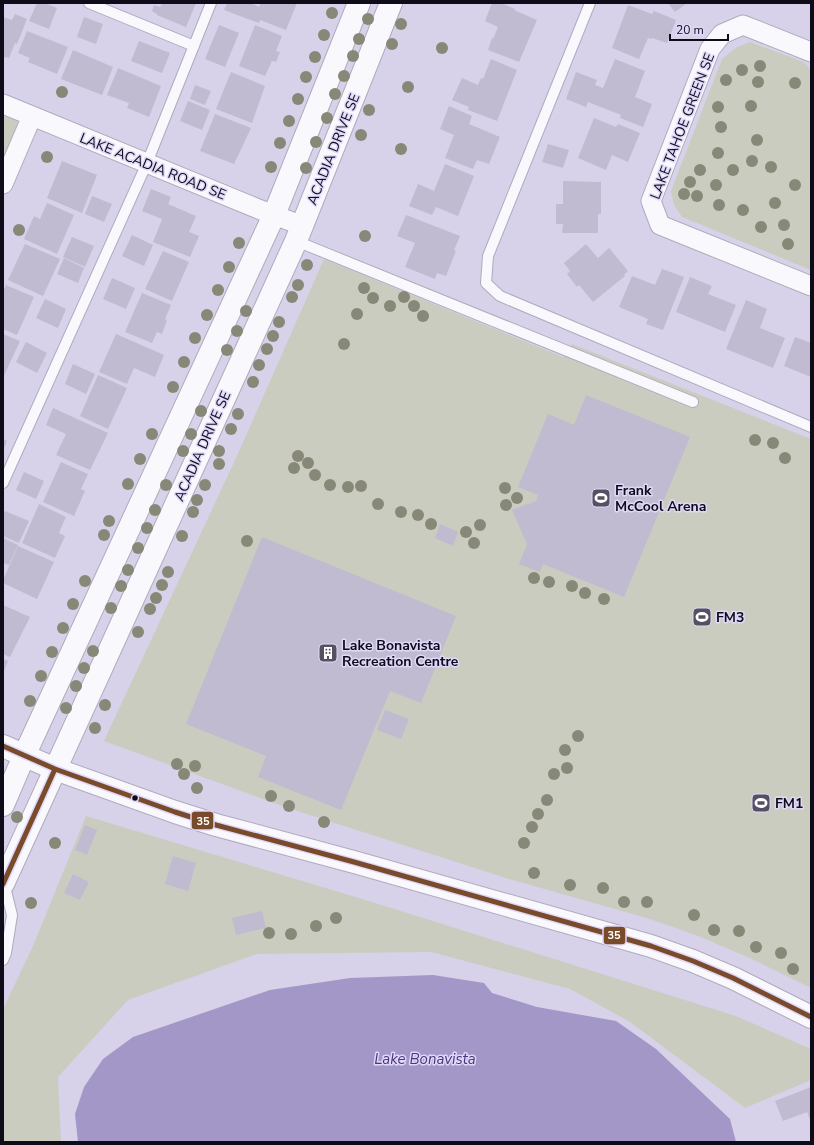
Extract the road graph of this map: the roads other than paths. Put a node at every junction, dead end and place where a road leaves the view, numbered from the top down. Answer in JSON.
{"nodes":[{"id":1,"x":89,"y":3,"type":"edge"},
{"id":2,"x":211,"y":3,"type":"edge"},
{"id":3,"x":359,"y":3,"type":"edge"},
{"id":4,"x":391,"y":3,"type":"edge"},
{"id":5,"x":590,"y":3,"type":"edge"},
{"id":6,"x":194,"y":46,"type":"junction"},
{"id":7,"x":811,"y":52,"type":"edge"},
{"id":8,"x":3,"y":104,"type":"edge"},
{"id":9,"x":32,"y":116,"type":"junction"},
{"id":10,"x":147,"y":163,"type":"junction"},
{"id":11,"x":3,"y":184,"type":"edge"},
{"id":12,"x":274,"y":215,"type":"junction"},
{"id":13,"x":300,"y":234,"type":"junction"},
{"id":14,"x":811,"y":286,"type":"edge"},
{"id":15,"x":693,"y":402,"type":"dead end"},
{"id":16,"x":811,"y":427,"type":"edge"},
{"id":17,"x":3,"y":483,"type":"edge"},
{"id":18,"x":3,"y":746,"type":"edge"},
{"id":19,"x":24,"y":756,"type":"junction"},
{"id":20,"x":55,"y":769,"type":"junction"},
{"id":21,"x":3,"y":805,"type":"edge"},
{"id":22,"x":3,"y":884,"type":"edge"},
{"id":23,"x":3,"y":960,"type":"edge"},
{"id":24,"x":811,"y":1017,"type":"edge"}],
"edges":[{"from":1,"to":6,"type":"lane"},
{"from":2,"to":6,"type":"lane"},
{"from":3,"to":12,"type":"street"},
{"from":4,"to":13,"type":"street","name":"ACADIA DRIVE SE"},
{"from":5,"to":16,"type":"lane"},
{"from":6,"to":10,"type":"lane"},
{"from":7,"to":14,"type":"street","name":"LAKE TAHOE GREEN SE"},
{"from":8,"to":9,"type":"street","name":"LAKE ACADIA ROAD SE"},
{"from":9,"to":10,"type":"street","name":"LAKE ACADIA ROAD SE"},
{"from":9,"to":11,"type":"street"},
{"from":10,"to":12,"type":"street","name":"LAKE ACADIA ROAD SE"},
{"from":10,"to":17,"type":"lane"},
{"from":12,"to":13,"type":"street","name":"LAKE ACADIA ROAD SE"},
{"from":12,"to":19,"type":"street"},
{"from":13,"to":15,"type":"lane"},
{"from":13,"to":20,"type":"street","name":"ACADIA DRIVE SE"},
{"from":18,"to":19,"type":"street"},
{"from":19,"to":20,"type":"street"},
{"from":19,"to":21,"type":"street"},
{"from":20,"to":22,"type":"street","name":"ACADIA DRIVE SE"},
{"from":20,"to":24,"type":"street"},
{"from":22,"to":23,"type":"lane"}]}
